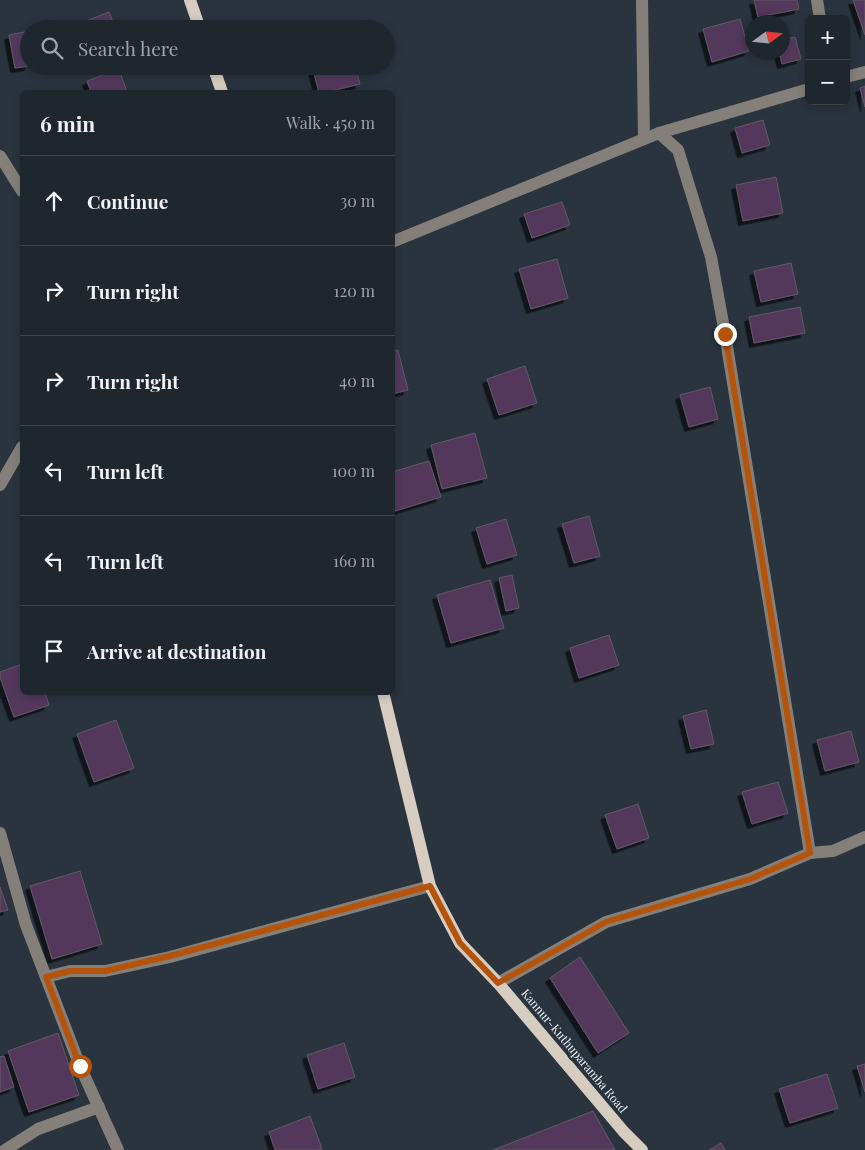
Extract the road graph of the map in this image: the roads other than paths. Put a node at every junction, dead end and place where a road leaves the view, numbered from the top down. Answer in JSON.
{"nodes":[{"id":1,"x":190,"y":0,"type":"edge"},
{"id":2,"x":642,"y":0,"type":"edge"},
{"id":3,"x":818,"y":0,"type":"edge"},
{"id":4,"x":820,"y":15,"type":"edge"},
{"id":5,"x":197,"y":20,"type":"edge"},
{"id":6,"x":865,"y":72,"type":"edge"},
{"id":7,"x":216,"y":75,"type":"edge"},
{"id":8,"x":850,"y":77,"type":"edge"},
{"id":9,"x":221,"y":90,"type":"edge"},
{"id":10,"x":805,"y":90,"type":"edge"},
{"id":11,"x":659,"y":133,"type":"junction"},
{"id":12,"x":644,"y":139,"type":"junction"},
{"id":13,"x":0,"y":156,"type":"edge"},
{"id":14,"x":20,"y":188,"type":"edge"},
{"id":15,"x":395,"y":241,"type":"edge"},
{"id":16,"x":20,"y":450,"type":"edge"},
{"id":17,"x":0,"y":485,"type":"edge"},
{"id":18,"x":384,"y":695,"type":"edge"},
{"id":19,"x":0,"y":832,"type":"edge"},
{"id":20,"x":865,"y":837,"type":"edge"},
{"id":21,"x":810,"y":853,"type":"junction"},
{"id":22,"x":430,"y":886,"type":"junction"},
{"id":23,"x":46,"y":977,"type":"junction"},
{"id":24,"x":498,"y":983,"type":"junction"},
{"id":25,"x":99,"y":1107,"type":"junction"},
{"id":26,"x":5,"y":1150,"type":"edge"},
{"id":27,"x":118,"y":1150,"type":"edge"},
{"id":28,"x":642,"y":1150,"type":"edge"}],
"edges":[{"from":1,"to":5,"type":"main road"},
{"from":2,"to":12,"type":"street"},
{"from":3,"to":4,"type":"street"},
{"from":6,"to":8,"type":"street"},
{"from":7,"to":9,"type":"main road"},
{"from":10,"to":11,"type":"street"},
{"from":11,"to":12,"type":"street"},
{"from":11,"to":21,"type":"street"},
{"from":12,"to":15,"type":"street"},
{"from":13,"to":14,"type":"street"},
{"from":16,"to":17,"type":"street"},
{"from":18,"to":22,"type":"main road","name":"Kannur-Kuthuparamba Road"},
{"from":19,"to":23,"type":"street"},
{"from":20,"to":21,"type":"street"},
{"from":21,"to":24,"type":"street"},
{"from":22,"to":23,"type":"street"},
{"from":22,"to":24,"type":"main road","name":"Kannur-Kuthuparamba Road"},
{"from":23,"to":25,"type":"street"},
{"from":24,"to":28,"type":"main road","name":"Kannur-Kuthuparamba Road"},
{"from":25,"to":26,"type":"street"},
{"from":25,"to":27,"type":"street"}]}
